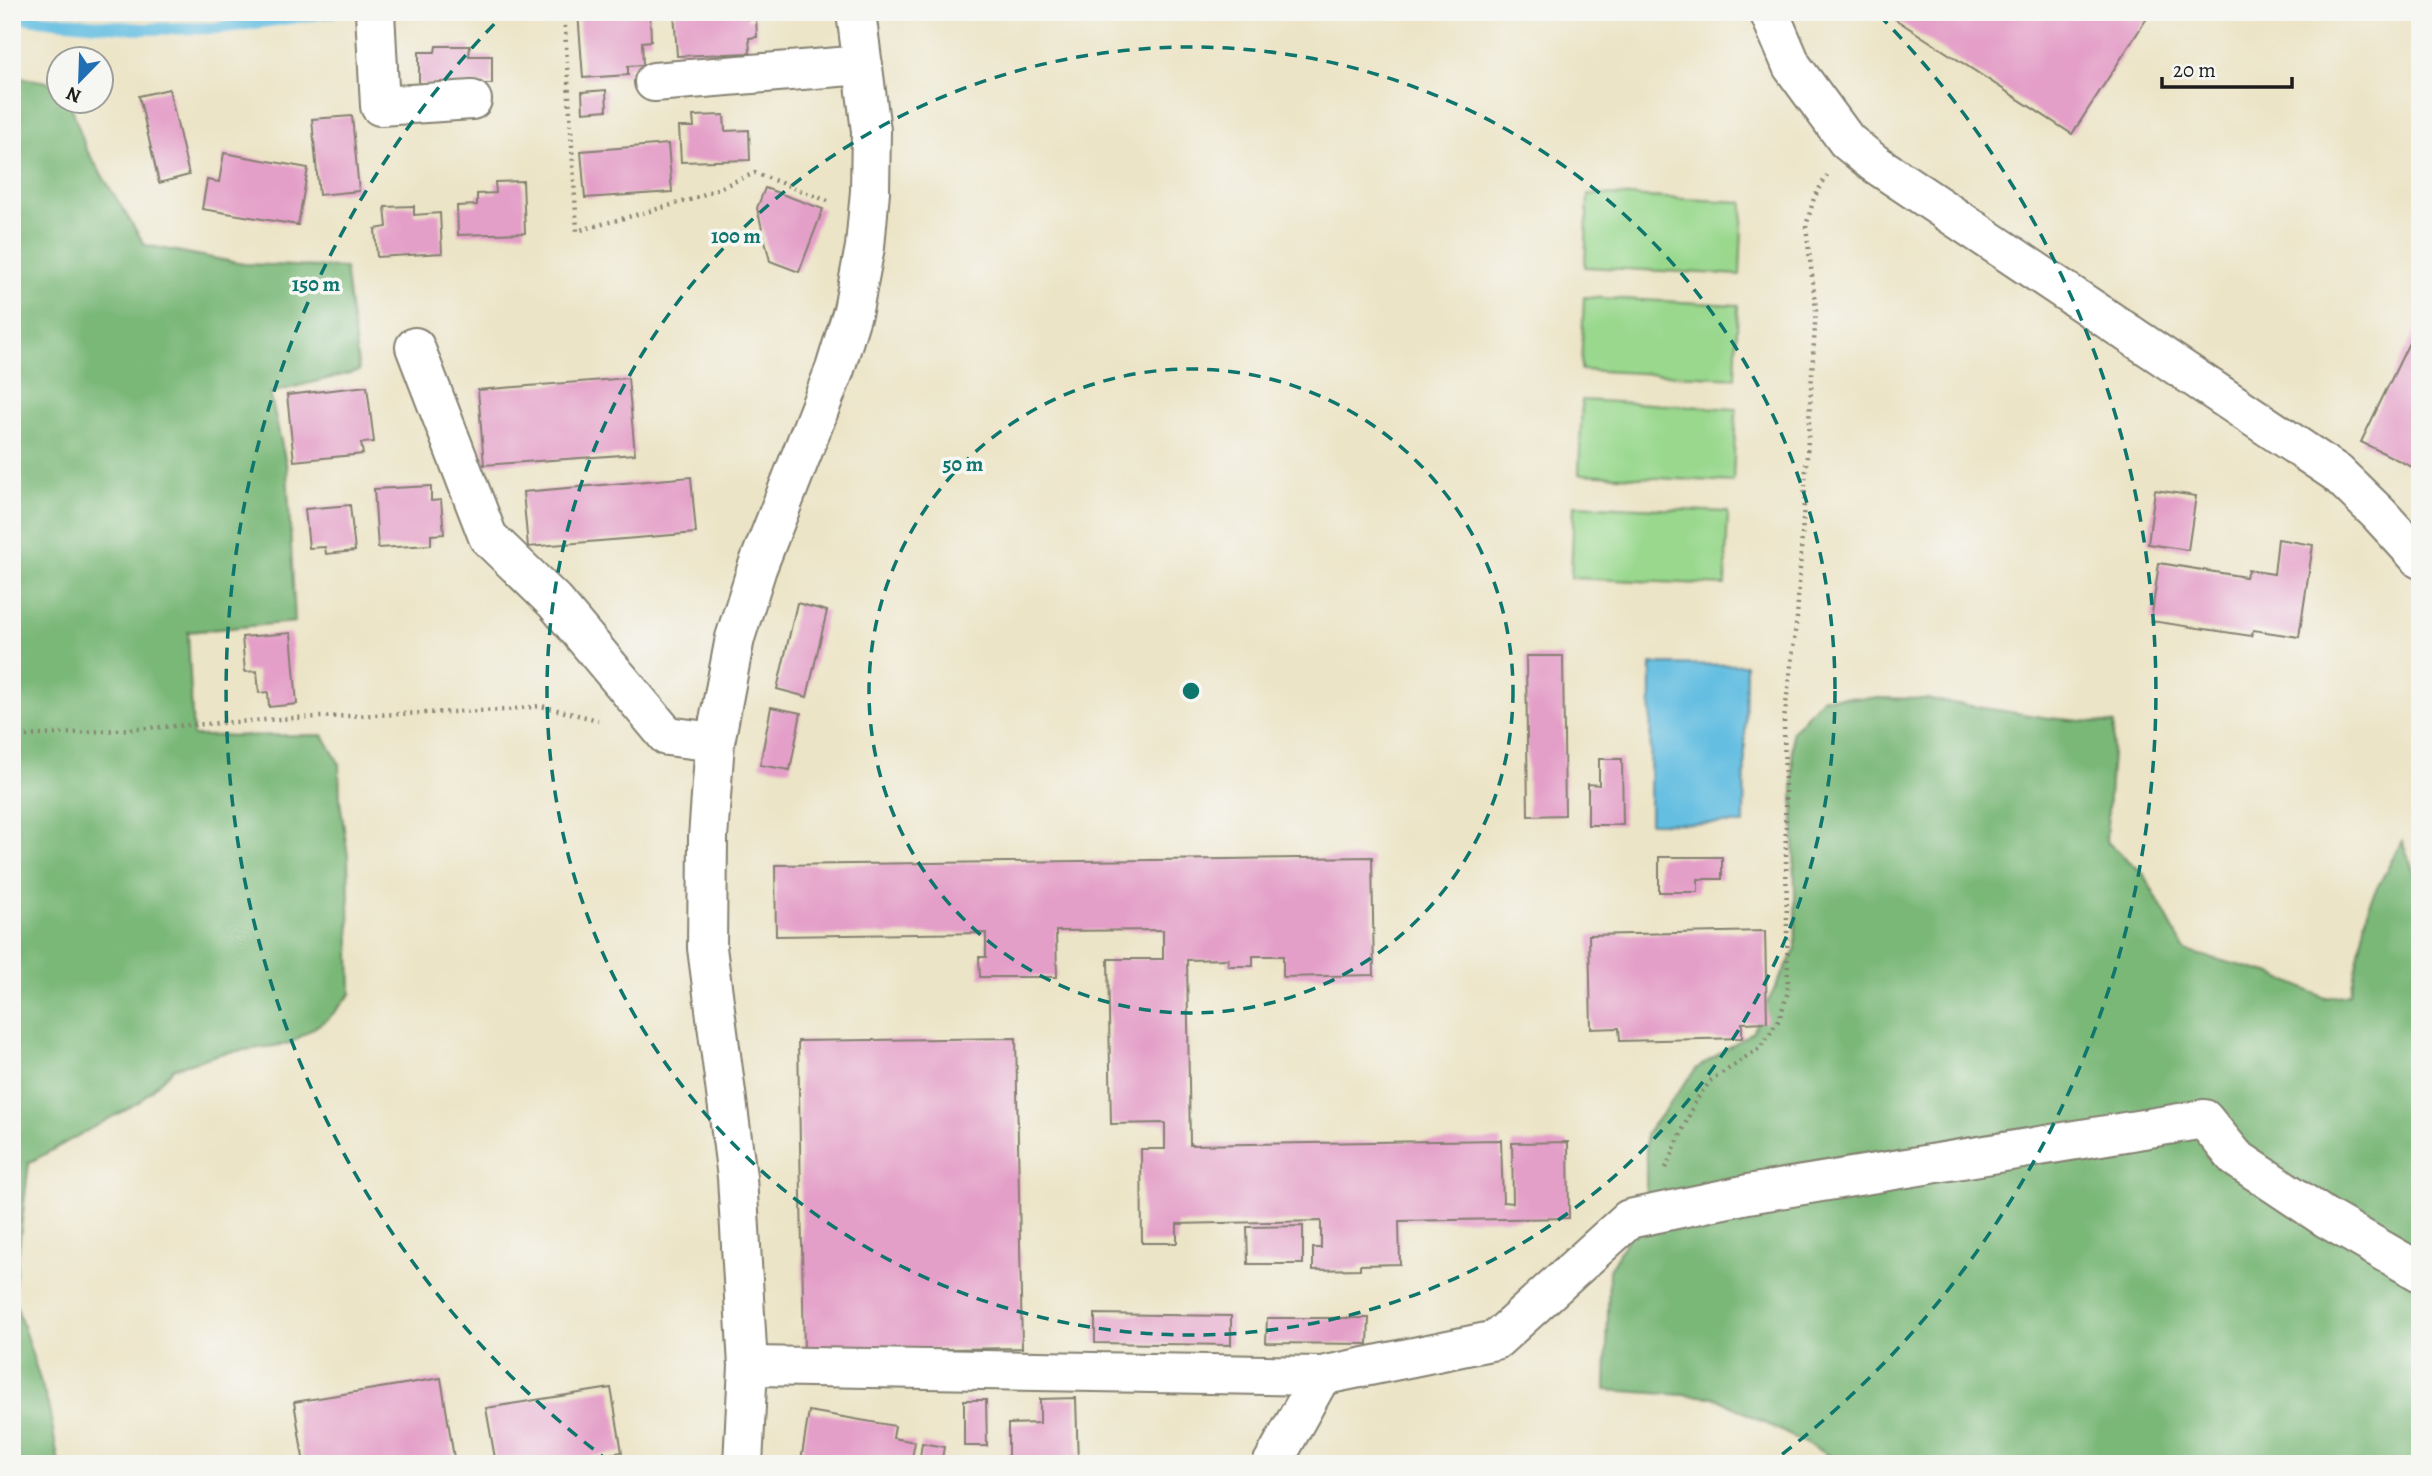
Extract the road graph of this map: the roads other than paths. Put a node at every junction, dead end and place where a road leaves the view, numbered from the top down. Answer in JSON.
{"nodes":[{"id":1,"x":375,"y":12,"type":"edge"},
{"id":2,"x":856,"y":12,"type":"edge"},
{"id":3,"x":1769,"y":12,"type":"edge"},
{"id":4,"x":863,"y":65,"type":"junction"},
{"id":5,"x":654,"y":82,"type":"dead end"},
{"id":6,"x":472,"y":100,"type":"dead end"},
{"id":7,"x":415,"y":347,"type":"dead end"},
{"id":8,"x":2420,"y":559,"type":"edge"},
{"id":9,"x":715,"y":742,"type":"junction"},
{"id":10,"x":2420,"y":1272,"type":"edge"},
{"id":11,"x":748,"y":1366,"type":"junction"},
{"id":12,"x":1321,"y":1376,"type":"junction"},
{"id":13,"x":743,"y":1464,"type":"edge"},
{"id":14,"x":1272,"y":1464,"type":"edge"}],
"edges":[{"from":1,"to":6,"type":"street"},
{"from":2,"to":4,"type":"street"},
{"from":3,"to":8,"type":"street"},
{"from":4,"to":5,"type":"street"},
{"from":4,"to":9,"type":"street"},
{"from":7,"to":9,"type":"street"},
{"from":9,"to":11,"type":"street"},
{"from":10,"to":12,"type":"street"},
{"from":11,"to":12,"type":"street"},
{"from":11,"to":13,"type":"street"},
{"from":12,"to":14,"type":"street"}]}
